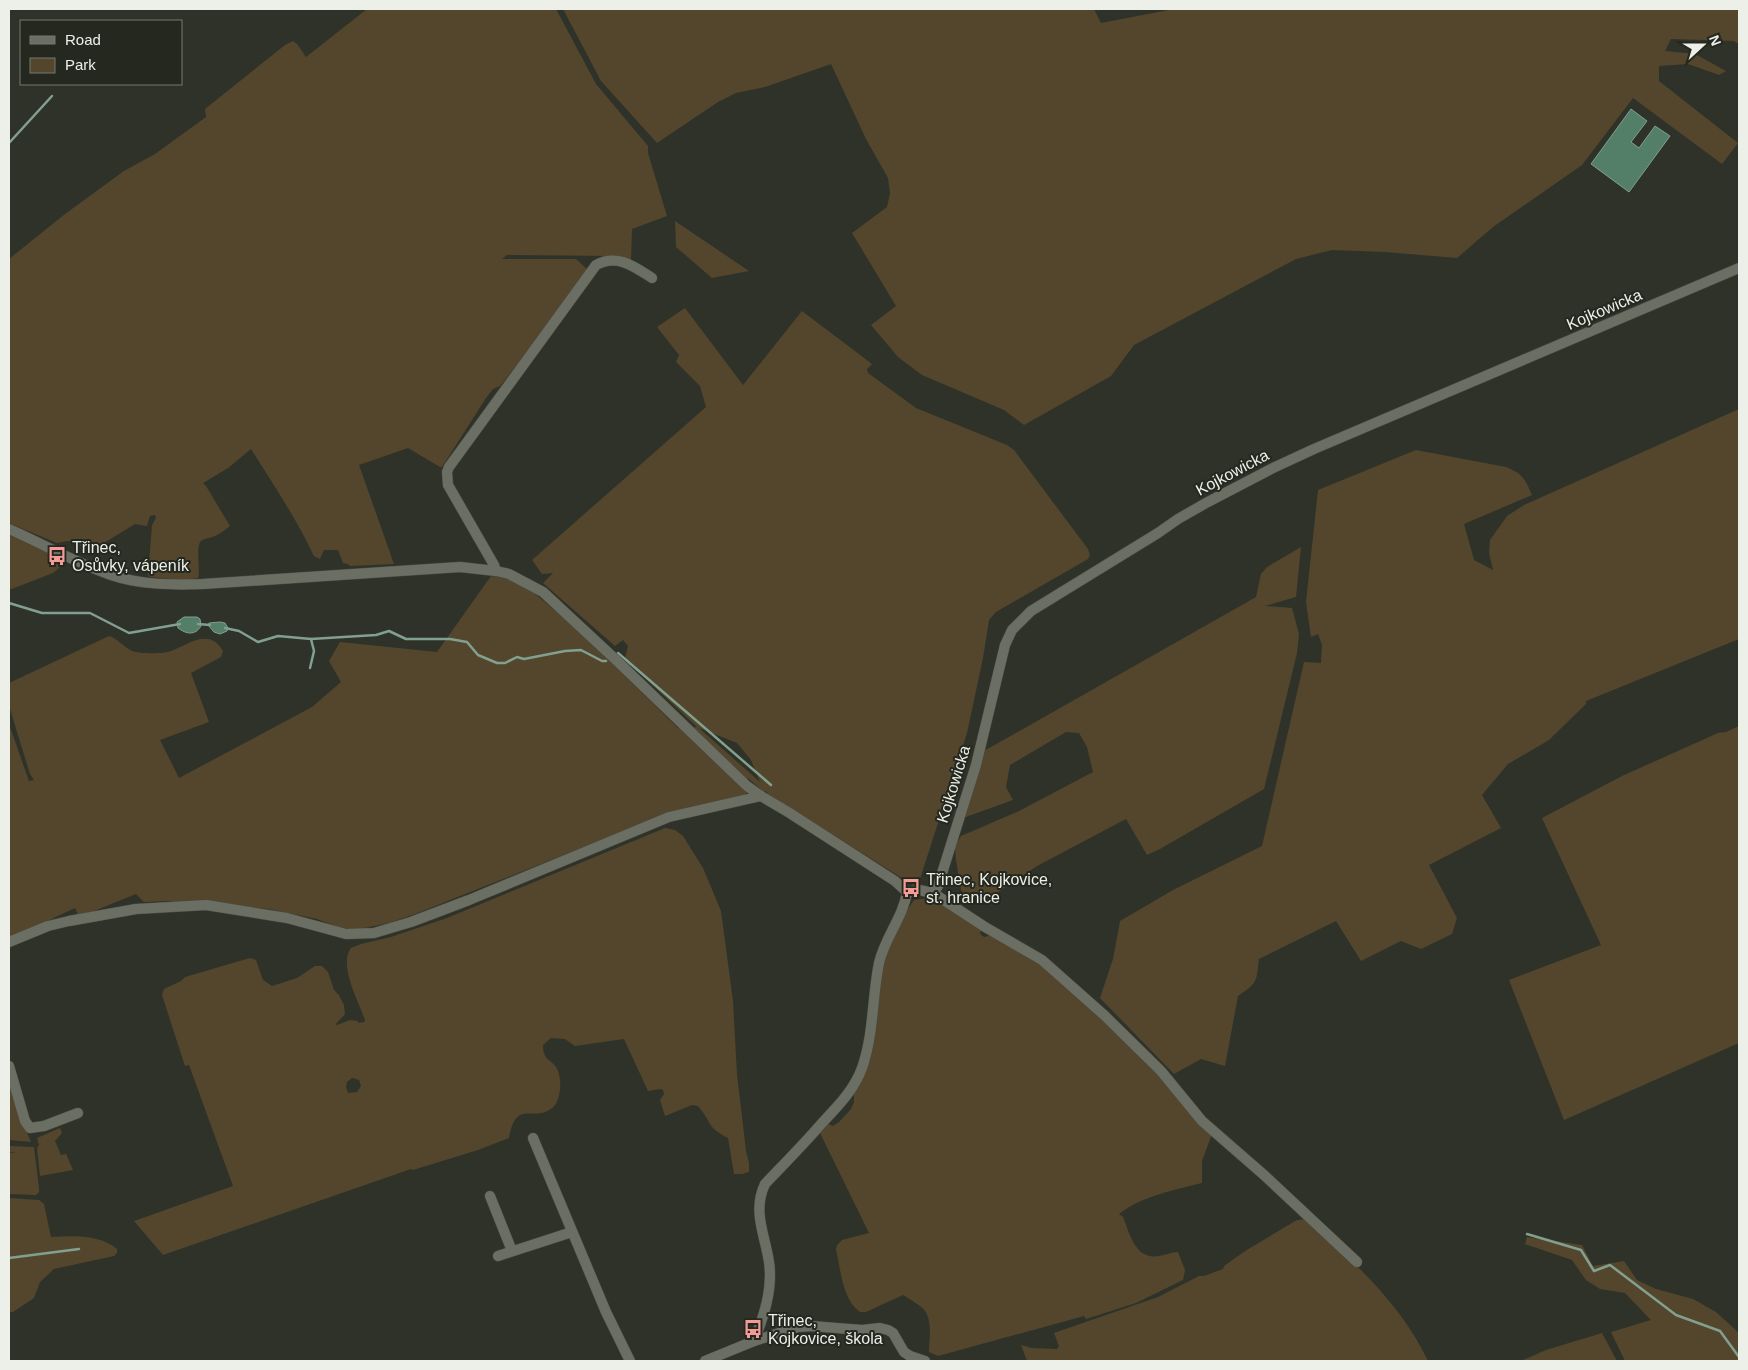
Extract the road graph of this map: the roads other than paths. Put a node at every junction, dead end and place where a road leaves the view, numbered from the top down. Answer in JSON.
{"nodes":[{"id":1,"x":1739,"y":268,"type":"edge"},
{"id":2,"x":652,"y":278,"type":"dead end"},
{"id":3,"x":9,"y":528,"type":"edge"},
{"id":4,"x":496,"y":571,"type":"junction"},
{"id":5,"x":761,"y":796,"type":"junction"},
{"id":6,"x":907,"y":892,"type":"junction"},
{"id":7,"x":933,"y":893,"type":"junction"},
{"id":8,"x":9,"y":942,"type":"edge"},
{"id":9,"x":9,"y":1066,"type":"edge"},
{"id":10,"x":78,"y":1113,"type":"dead end"},
{"id":11,"x":533,"y":1138,"type":"dead end"},
{"id":12,"x":490,"y":1196,"type":"dead end"},
{"id":13,"x":572,"y":1232,"type":"junction"},
{"id":14,"x":512,"y":1251,"type":"junction"},
{"id":15,"x":498,"y":1256,"type":"dead end"},
{"id":16,"x":1357,"y":1262,"type":"dead end"},
{"id":17,"x":754,"y":1341,"type":"junction"},
{"id":18,"x":630,"y":1361,"type":"edge"},
{"id":19,"x":705,"y":1361,"type":"edge"},
{"id":20,"x":924,"y":1361,"type":"edge"}],
"edges":[{"from":1,"to":7,"type":"street","name":"Kojkowicka"},
{"from":2,"to":4,"type":"street"},
{"from":3,"to":4,"type":"street"},
{"from":4,"to":5,"type":"street"},
{"from":5,"to":6,"type":"street"},
{"from":5,"to":8,"type":"street"},
{"from":6,"to":7,"type":"street"},
{"from":6,"to":17,"type":"street"},
{"from":7,"to":16,"type":"street"},
{"from":9,"to":10,"type":"street"},
{"from":11,"to":13,"type":"street"},
{"from":12,"to":14,"type":"street"},
{"from":13,"to":14,"type":"street"},
{"from":13,"to":18,"type":"street"},
{"from":14,"to":15,"type":"street"},
{"from":17,"to":19,"type":"street"},
{"from":17,"to":20,"type":"street"}]}
